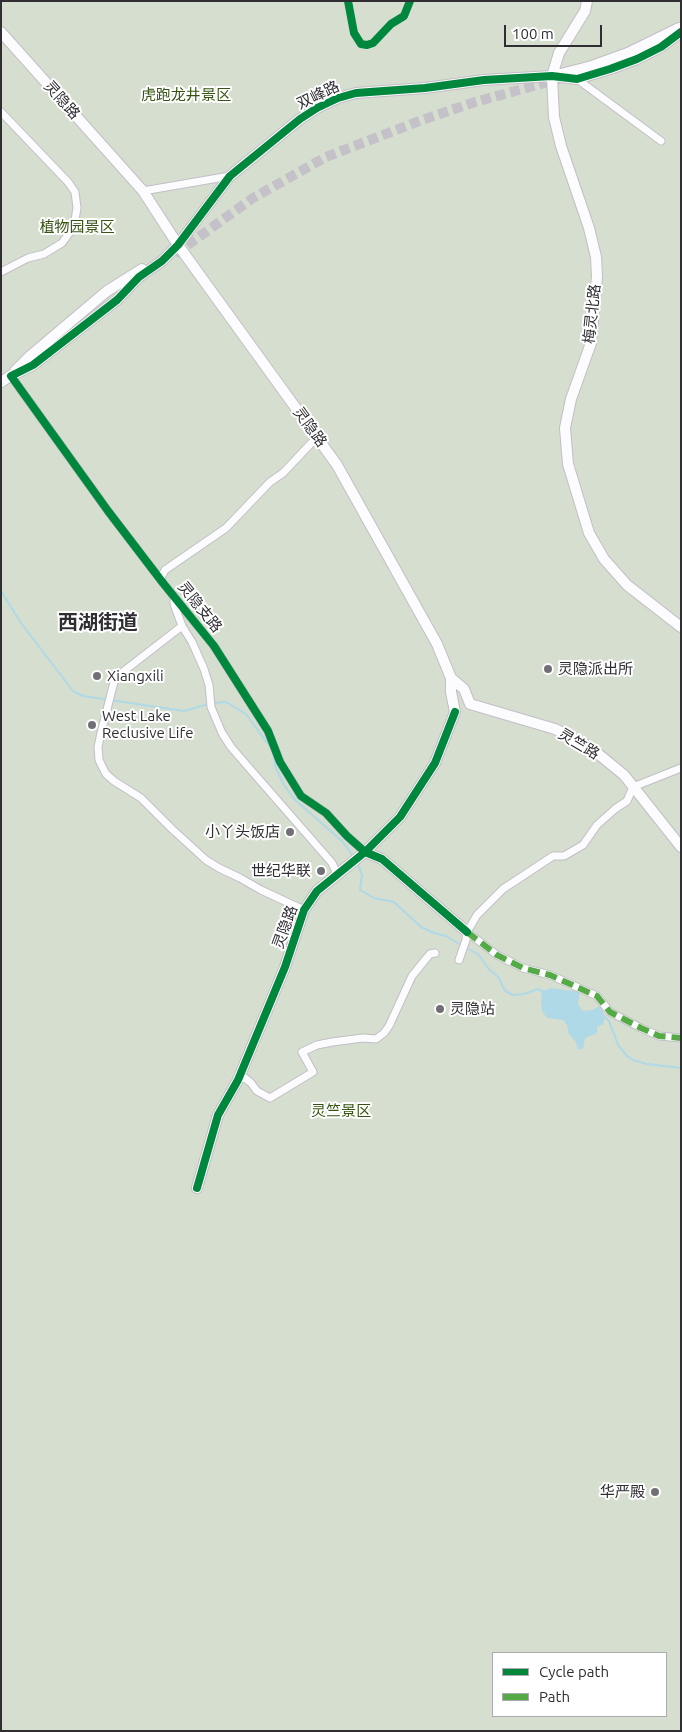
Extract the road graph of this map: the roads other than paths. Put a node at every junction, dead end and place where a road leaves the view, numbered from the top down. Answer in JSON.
{"nodes":[{"id":1,"x":587,"y":1,"type":"edge"},
{"id":2,"x":681,"y":30,"type":"edge"},
{"id":3,"x":1,"y":32,"type":"edge"},
{"id":4,"x":603,"y":67,"type":"dead end"},
{"id":5,"x":552,"y":76,"type":"junction"},
{"id":6,"x":577,"y":79,"type":"junction"},
{"id":7,"x":1,"y":112,"type":"edge"},
{"id":8,"x":661,"y":141,"type":"dead end"},
{"id":9,"x":230,"y":176,"type":"junction"},
{"id":10,"x":143,"y":191,"type":"junction"},
{"id":11,"x":178,"y":244,"type":"junction"},
{"id":12,"x":1,"y":272,"type":"edge"},
{"id":13,"x":97,"y":309,"type":"dead end"},
{"id":14,"x":11,"y":376,"type":"junction"},
{"id":15,"x":1,"y":382,"type":"edge"},
{"id":16,"x":318,"y":437,"type":"junction"},
{"id":17,"x":160,"y":579,"type":"junction"},
{"id":18,"x":174,"y":596,"type":"junction"},
{"id":19,"x":182,"y":626,"type":"junction"},
{"id":20,"x":681,"y":627,"type":"edge"},
{"id":21,"x":451,"y":678,"type":"junction"},
{"id":22,"x":470,"y":704,"type":"junction"},
{"id":23,"x":455,"y":712,"type":"junction"},
{"id":24,"x":681,"y":768,"type":"edge"},
{"id":25,"x":633,"y":787,"type":"junction"},
{"id":26,"x":681,"y":847,"type":"edge"},
{"id":27,"x":363,"y":853,"type":"junction"},
{"id":28,"x":337,"y":874,"type":"junction"},
{"id":29,"x":304,"y":910,"type":"junction"},
{"id":30,"x":466,"y":937,"type":"junction"},
{"id":31,"x":434,"y":953,"type":"dead end"},
{"id":32,"x":459,"y":960,"type":"dead end"},
{"id":33,"x":681,"y":1038,"type":"edge"},
{"id":34,"x":238,"y":1080,"type":"junction"},
{"id":35,"x":197,"y":1188,"type":"dead end"}],
"edges":[{"from":1,"to":5,"type":"street","name":"梅灵北路"},
{"from":2,"to":4,"type":"street"},
{"from":2,"to":5,"type":"street"},
{"from":2,"to":6,"type":"street"},
{"from":3,"to":10,"type":"street","name":"灵隐路"},
{"from":5,"to":6,"type":"street"},
{"from":5,"to":9,"type":"street","name":"双峰路"},
{"from":5,"to":20,"type":"street","name":"梅灵北路"},
{"from":6,"to":8,"type":"street"},
{"from":7,"to":12,"type":"street"},
{"from":9,"to":10,"type":"street"},
{"from":9,"to":11,"type":"street","name":"双峰路"},
{"from":10,"to":11,"type":"street","name":"灵隐路"},
{"from":11,"to":14,"type":"street","name":"双峰路"},
{"from":11,"to":16,"type":"street","name":"灵隐路"},
{"from":13,"to":14,"type":"street"},
{"from":14,"to":15,"type":"street"},
{"from":14,"to":17,"type":"street","name":"灵隐支路"},
{"from":16,"to":17,"type":"street"},
{"from":16,"to":21,"type":"street","name":"灵隐路"},
{"from":17,"to":18,"type":"street","name":"灵隐支路"},
{"from":18,"to":19,"type":"street"},
{"from":18,"to":27,"type":"street","name":"灵隐支路"},
{"from":19,"to":28,"type":"street"},
{"from":19,"to":29,"type":"street"},
{"from":21,"to":22,"type":"street"},
{"from":21,"to":23,"type":"street"},
{"from":22,"to":23,"type":"street"},
{"from":22,"to":25,"type":"street","name":"灵竺路"},
{"from":23,"to":27,"type":"street","name":"灵隐路"},
{"from":24,"to":25,"type":"street"},
{"from":25,"to":26,"type":"street","name":"灵竺路"},
{"from":25,"to":30,"type":"street"},
{"from":27,"to":28,"type":"street","name":"灵隐路"},
{"from":27,"to":30,"type":"street"},
{"from":28,"to":29,"type":"street","name":"灵隐路"},
{"from":29,"to":34,"type":"street","name":"灵隐路"},
{"from":30,"to":32,"type":"street"},
{"from":30,"to":33,"type":"street"},
{"from":31,"to":34,"type":"street"},
{"from":34,"to":35,"type":"street","name":"灵隐路"}]}
